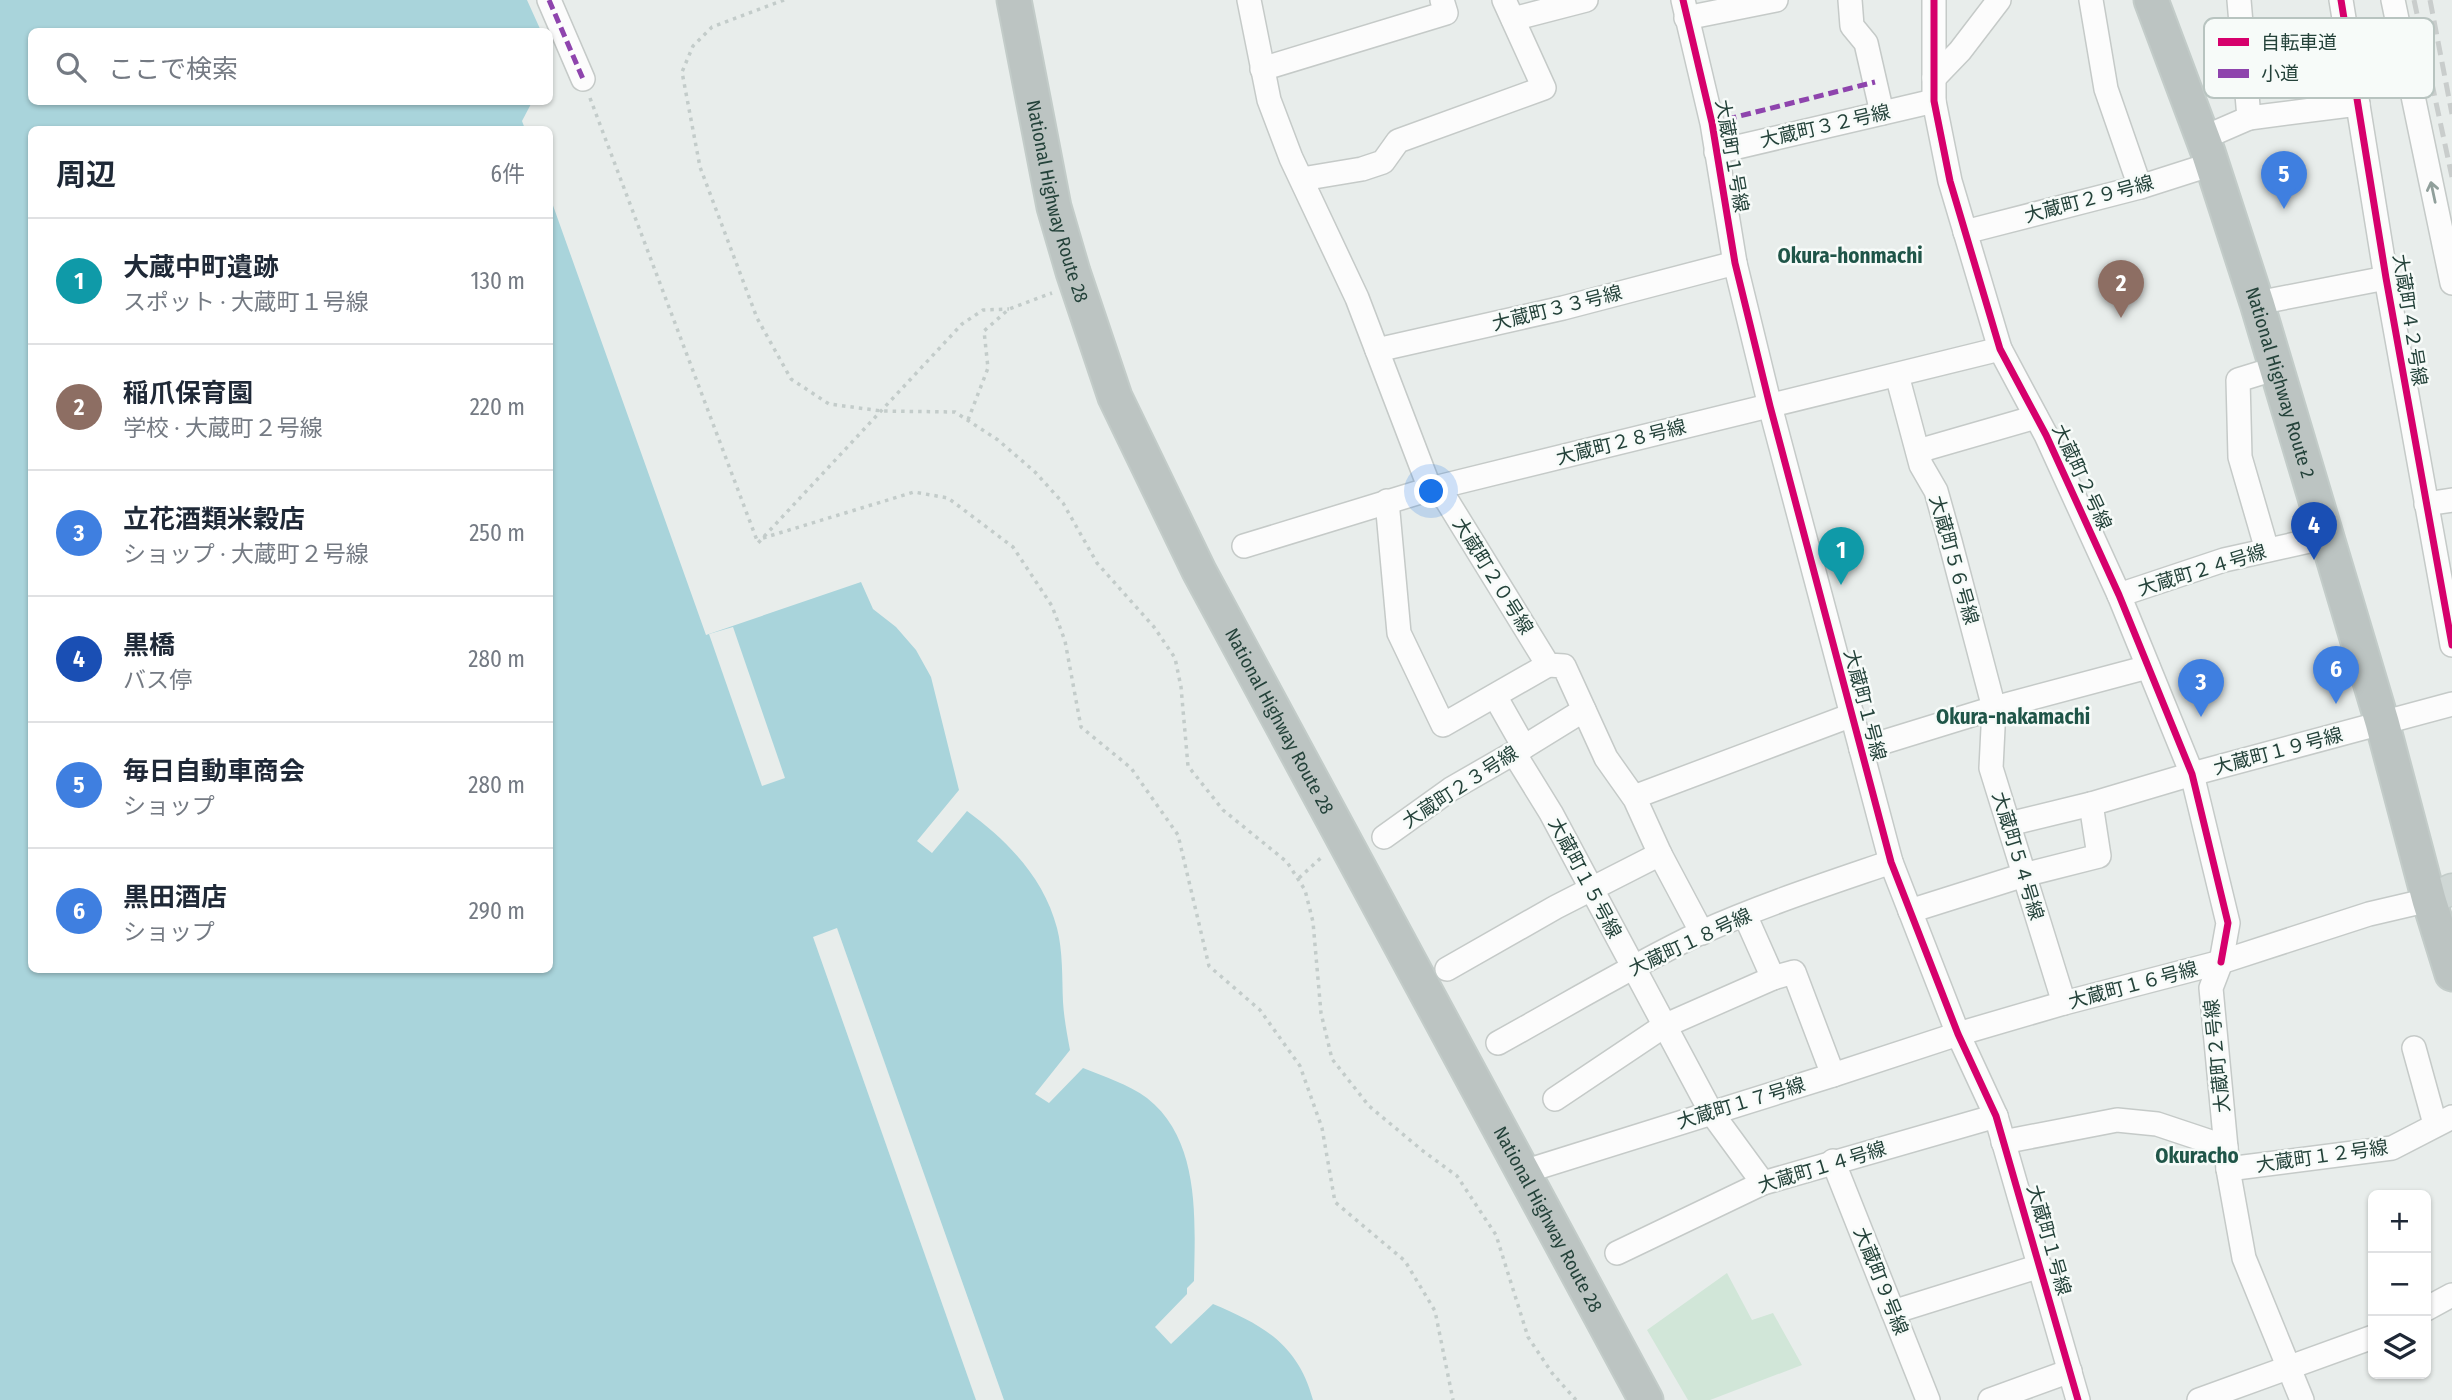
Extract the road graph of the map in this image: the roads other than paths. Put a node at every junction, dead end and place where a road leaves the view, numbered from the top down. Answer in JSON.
{"nodes":[{"id":1,"x":549,"y":0,"type":"edge"},
{"id":2,"x":1014,"y":0,"type":"edge"},
{"id":3,"x":1249,"y":0,"type":"edge"},
{"id":4,"x":1442,"y":0,"type":"edge"},
{"id":5,"x":1586,"y":0,"type":"edge"},
{"id":6,"x":1776,"y":0,"type":"edge"},
{"id":7,"x":1850,"y":0,"type":"edge"},
{"id":8,"x":1934,"y":0,"type":"edge"},
{"id":9,"x":1999,"y":0,"type":"edge"},
{"id":10,"x":2091,"y":0,"type":"edge"},
{"id":11,"x":2151,"y":0,"type":"edge"},
{"id":12,"x":2239,"y":0,"type":"edge"},
{"id":13,"x":2341,"y":0,"type":"edge"},
{"id":14,"x":2393,"y":0,"type":"edge"},
{"id":15,"x":1509,"y":9,"type":"edge"},
{"id":16,"x":1685,"y":9,"type":"edge"},
{"id":17,"x":2241,"y":18,"type":"edge"},
{"id":18,"x":2344,"y":18,"type":"edge"},
{"id":19,"x":2397,"y":18,"type":"edge"},
{"id":20,"x":1262,"y":69,"type":"junction"},
{"id":21,"x":583,"y":79,"type":"road end"},
{"id":22,"x":1934,"y":90,"type":"junction"},
{"id":23,"x":2247,"y":98,"type":"edge"},
{"id":24,"x":2357,"y":98,"type":"edge"},
{"id":25,"x":2413,"y":98,"type":"edge"},
{"id":26,"x":2358,"y":104,"type":"junction"},
{"id":27,"x":1882,"y":113,"type":"junction"},
{"id":28,"x":2249,"y":118,"type":"junction"},
{"id":29,"x":2207,"y":151,"type":"junction"},
{"id":30,"x":1716,"y":152,"type":"junction"},
{"id":31,"x":1302,"y":179,"type":"junction"},
{"id":32,"x":2140,"y":187,"type":"junction"},
{"id":33,"x":1965,"y":232,"type":"junction"},
{"id":34,"x":1735,"y":263,"type":"junction"},
{"id":35,"x":2386,"y":278,"type":"junction"},
{"id":36,"x":2452,"y":283,"type":"edge"},
{"id":37,"x":2257,"y":303,"type":"junction"},
{"id":38,"x":1377,"y":349,"type":"junction"},
{"id":39,"x":2000,"y":349,"type":"junction"},
{"id":40,"x":2277,"y":368,"type":"junction"},
{"id":41,"x":1897,"y":374,"type":"junction"},
{"id":42,"x":1770,"y":406,"type":"junction"},
{"id":43,"x":2036,"y":417,"type":"junction"},
{"id":44,"x":1918,"y":451,"type":"junction"},
{"id":45,"x":1430,"y":489,"type":"junction"},
{"id":46,"x":2452,"y":500,"type":"edge"},
{"id":47,"x":1387,"y":501,"type":"junction"},
{"id":48,"x":2426,"y":504,"type":"junction"},
{"id":49,"x":2327,"y":537,"type":"junction"},
{"id":50,"x":1244,"y":546,"type":"dead end"},
{"id":51,"x":2267,"y":550,"type":"junction"},
{"id":52,"x":2119,"y":595,"type":"junction"},
{"id":53,"x":2449,"y":606,"type":"edge"},
{"id":54,"x":2452,"y":645,"type":"edge"},
{"id":55,"x":1548,"y":666,"type":"junction"},
{"id":56,"x":2148,"y":667,"type":"junction"},
{"id":57,"x":1495,"y":696,"type":"junction"},
{"id":58,"x":2452,"y":704,"type":"edge"},
{"id":59,"x":1994,"y":708,"type":"junction"},
{"id":60,"x":1584,"y":710,"type":"junction"},
{"id":61,"x":1852,"y":715,"type":"junction"},
{"id":62,"x":2382,"y":722,"type":"junction"},
{"id":63,"x":1861,"y":748,"type":"junction"},
{"id":64,"x":1519,"y":750,"type":"junction"},
{"id":65,"x":2192,"y":774,"type":"junction"},
{"id":66,"x":1634,"y":797,"type":"junction"},
{"id":67,"x":2091,"y":804,"type":"junction"},
{"id":68,"x":2009,"y":824,"type":"junction"},
{"id":69,"x":1384,"y":837,"type":"dead end"},
{"id":70,"x":1660,"y":854,"type":"junction"},
{"id":71,"x":1891,"y":862,"type":"junction"},
{"id":72,"x":2024,"y":876,"type":"junction"},
{"id":73,"x":1592,"y":889,"type":"junction"},
{"id":74,"x":2440,"y":894,"type":"edge"},
{"id":75,"x":1910,"y":911,"type":"junction"},
{"id":76,"x":1745,"y":915,"type":"junction"},
{"id":77,"x":1702,"y":933,"type":"junction"},
{"id":78,"x":2221,"y":962,"type":"junction"},
{"id":79,"x":1632,"y":968,"type":"junction"},
{"id":80,"x":1447,"y":969,"type":"dead end"},
{"id":81,"x":2452,"y":974,"type":"edge"},
{"id":82,"x":1773,"y":978,"type":"junction"},
{"id":83,"x":2064,"y":1003,"type":"junction"},
{"id":84,"x":1664,"y":1026,"type":"junction"},
{"id":85,"x":1958,"y":1034,"type":"junction"},
{"id":86,"x":1498,"y":1044,"type":"dead end"},
{"id":87,"x":2414,"y":1048,"type":"dead end"},
{"id":88,"x":1833,"y":1075,"type":"junction"},
{"id":89,"x":1555,"y":1099,"type":"dead end"},
{"id":90,"x":1711,"y":1112,"type":"junction"},
{"id":91,"x":1996,"y":1116,"type":"junction"},
{"id":92,"x":2444,"y":1121,"type":"edge"},
{"id":93,"x":2003,"y":1142,"type":"junction"},
{"id":94,"x":2227,"y":1158,"type":"junction"},
{"id":95,"x":1833,"y":1161,"type":"junction"},
{"id":96,"x":1523,"y":1172,"type":"junction"},
{"id":97,"x":1763,"y":1183,"type":"junction"},
{"id":98,"x":1617,"y":1253,"type":"dead end"},
{"id":99,"x":2040,"y":1266,"type":"junction"},
{"id":100,"x":2452,"y":1294,"type":"edge"},
{"id":101,"x":2431,"y":1306,"type":"edge"},
{"id":102,"x":1893,"y":1312,"type":"junction"},
{"id":103,"x":2368,"y":1339,"type":"edge"},
{"id":104,"x":2289,"y":1368,"type":"junction"},
{"id":105,"x":2070,"y":1371,"type":"junction"},
{"id":106,"x":1646,"y":1400,"type":"edge"},
{"id":107,"x":1928,"y":1400,"type":"edge"},
{"id":108,"x":1990,"y":1400,"type":"edge"},
{"id":109,"x":2078,"y":1400,"type":"edge"},
{"id":110,"x":2199,"y":1400,"type":"edge"},
{"id":111,"x":2302,"y":1400,"type":"edge"}],
"edges":[{"from":1,"to":21,"type":"street"},
{"from":2,"to":96,"type":"highway","name":"National Highway Route 28"},
{"from":3,"to":20,"type":"street","name":"大蔵町２０号線"},
{"from":4,"to":20,"type":"street"},
{"from":5,"to":15,"type":"street"},
{"from":6,"to":16,"type":"street"},
{"from":7,"to":27,"type":"street"},
{"from":8,"to":22,"type":"street","name":"大蔵町２号線"},
{"from":9,"to":22,"type":"street"},
{"from":10,"to":32,"type":"street"},
{"from":11,"to":29,"type":"highway","name":"National Highway Route 2"},
{"from":12,"to":17,"type":"street"},
{"from":13,"to":18,"type":"street","name":"大蔵町４２号線"},
{"from":19,"to":14,"type":"street","one_way":true},
{"from":15,"to":31,"type":"street"},
{"from":16,"to":30,"type":"street","name":"大蔵町１号線"},
{"from":20,"to":31,"type":"street","name":"大蔵町２０号線"},
{"from":22,"to":27,"type":"street","name":"大蔵町３２号線"},
{"from":22,"to":33,"type":"street","name":"大蔵町２号線"},
{"from":23,"to":28,"type":"street"},
{"from":24,"to":26,"type":"street","name":"大蔵町４２号線"},
{"from":36,"to":25,"type":"street","one_way":true},
{"from":26,"to":28,"type":"street","name":"大蔵町２９号線"},
{"from":26,"to":35,"type":"street","name":"大蔵町４２号線"},
{"from":27,"to":30,"type":"street","name":"大蔵町３２号線"},
{"from":28,"to":29,"type":"street","name":"大蔵町２９号線"},
{"from":29,"to":32,"type":"street","name":"大蔵町２９号線"},
{"from":29,"to":37,"type":"highway","name":"National Highway Route 2"},
{"from":30,"to":34,"type":"street","name":"大蔵町１号線"},
{"from":31,"to":38,"type":"street","name":"大蔵町２０号線"},
{"from":32,"to":33,"type":"street","name":"大蔵町２９号線"},
{"from":33,"to":39,"type":"street","name":"大蔵町２号線"},
{"from":34,"to":38,"type":"street","name":"大蔵町３３号線"},
{"from":34,"to":42,"type":"street","name":"大蔵町１号線"},
{"from":35,"to":37,"type":"street"},
{"from":35,"to":48,"type":"street","name":"大蔵町４２号線"},
{"from":37,"to":40,"type":"highway","name":"National Highway Route 2"},
{"from":38,"to":45,"type":"street","name":"大蔵町２０号線"},
{"from":39,"to":41,"type":"street","name":"大蔵町２８号線"},
{"from":39,"to":43,"type":"street","name":"大蔵町２号線"},
{"from":40,"to":49,"type":"highway","name":"National Highway Route 2"},
{"from":40,"to":51,"type":"street"},
{"from":41,"to":42,"type":"street","name":"大蔵町２８号線"},
{"from":41,"to":44,"type":"street","name":"大蔵町５６号線"},
{"from":42,"to":45,"type":"street","name":"大蔵町２８号線"},
{"from":42,"to":61,"type":"street","name":"大蔵町１号線"},
{"from":43,"to":44,"type":"street"},
{"from":43,"to":52,"type":"street","name":"大蔵町２号線"},
{"from":44,"to":59,"type":"street","name":"大蔵町５６号線"},
{"from":45,"to":47,"type":"street","name":"大蔵町２８号線"},
{"from":45,"to":55,"type":"street","name":"大蔵町２０号線"},
{"from":46,"to":48,"type":"street"},
{"from":47,"to":50,"type":"street","name":"大蔵町２８号線"},
{"from":47,"to":57,"type":"street"},
{"from":48,"to":53,"type":"street","name":"大蔵町４２号線"},
{"from":49,"to":51,"type":"street","name":"大蔵町２４号線"},
{"from":49,"to":62,"type":"highway","name":"National Highway Route 2"},
{"from":51,"to":52,"type":"street","name":"大蔵町２４号線"},
{"from":52,"to":56,"type":"street","name":"大蔵町２号線"},
{"from":53,"to":54,"type":"street","name":"大蔵町４２号線"},
{"from":55,"to":57,"type":"street"},
{"from":55,"to":60,"type":"street","name":"大蔵町２０号線"},
{"from":56,"to":59,"type":"street"},
{"from":56,"to":65,"type":"street","name":"大蔵町２号線"},
{"from":57,"to":64,"type":"street","name":"大蔵町２３号線"},
{"from":58,"to":62,"type":"street"},
{"from":59,"to":63,"type":"street"},
{"from":59,"to":68,"type":"street","name":"大蔵町５４号線"},
{"from":60,"to":64,"type":"street"},
{"from":60,"to":66,"type":"street","name":"大蔵町２０号線"},
{"from":61,"to":63,"type":"street","name":"大蔵町１号線"},
{"from":61,"to":66,"type":"street"},
{"from":62,"to":65,"type":"street","name":"大蔵町１９号線"},
{"from":62,"to":74,"type":"highway","name":"National Highway Route 2"},
{"from":63,"to":71,"type":"street","name":"大蔵町１号線"},
{"from":64,"to":69,"type":"street","name":"大蔵町２３号線"},
{"from":64,"to":73,"type":"street","name":"大蔵町１５号線"},
{"from":65,"to":67,"type":"street","name":"大蔵町１９号線"},
{"from":65,"to":78,"type":"street","name":"大蔵町２号線"},
{"from":66,"to":70,"type":"street","name":"大蔵町２０号線"},
{"from":67,"to":68,"type":"street","name":"大蔵町１９号線"},
{"from":67,"to":72,"type":"street"},
{"from":68,"to":72,"type":"street","name":"大蔵町５４号線"},
{"from":70,"to":73,"type":"street"},
{"from":70,"to":77,"type":"street","name":"大蔵町２０号線"},
{"from":71,"to":75,"type":"street","name":"大蔵町１号線"},
{"from":71,"to":76,"type":"street","name":"大蔵町１８号線"},
{"from":72,"to":75,"type":"street"},
{"from":72,"to":83,"type":"street","name":"大蔵町５４号線"},
{"from":73,"to":79,"type":"street","name":"大蔵町１５号線"},
{"from":73,"to":80,"type":"street"},
{"from":74,"to":78,"type":"street","name":"大蔵町１６号線"},
{"from":74,"to":81,"type":"highway","name":"National Highway Route 2"},
{"from":75,"to":85,"type":"street","name":"大蔵町１号線"},
{"from":76,"to":77,"type":"street","name":"大蔵町１８号線"},
{"from":76,"to":82,"type":"street"},
{"from":77,"to":79,"type":"street","name":"大蔵町１８号線"},
{"from":78,"to":83,"type":"street","name":"大蔵町１６号線"},
{"from":78,"to":94,"type":"street","name":"大蔵町２号線"},
{"from":79,"to":84,"type":"street","name":"大蔵町１５号線"},
{"from":79,"to":86,"type":"street","name":"大蔵町１８号線"},
{"from":82,"to":84,"type":"street"},
{"from":82,"to":88,"type":"street"},
{"from":83,"to":85,"type":"street","name":"大蔵町１６号線"},
{"from":84,"to":89,"type":"street"},
{"from":84,"to":90,"type":"street","name":"大蔵町１５号線"},
{"from":85,"to":88,"type":"street","name":"大蔵町１７号線"},
{"from":85,"to":91,"type":"street","name":"大蔵町１号線"},
{"from":87,"to":92,"type":"street"},
{"from":88,"to":90,"type":"street","name":"大蔵町１７号線"},
{"from":90,"to":96,"type":"street","name":"大蔵町１７号線"},
{"from":90,"to":97,"type":"street","name":"大蔵町１５号線"},
{"from":91,"to":93,"type":"street","name":"大蔵町１号線"},
{"from":91,"to":95,"type":"street","name":"大蔵町１４号線"},
{"from":92,"to":94,"type":"street","name":"大蔵町１２号線"},
{"from":93,"to":94,"type":"street"},
{"from":93,"to":99,"type":"street","name":"大蔵町１号線"},
{"from":94,"to":104,"type":"street","name":"大蔵町２号線"},
{"from":95,"to":97,"type":"street","name":"大蔵町１４号線"},
{"from":95,"to":102,"type":"street","name":"大蔵町９号線"},
{"from":96,"to":106,"type":"highway","name":"National Highway Route 28"},
{"from":97,"to":98,"type":"street","name":"大蔵町１４号線"},
{"from":99,"to":102,"type":"street"},
{"from":99,"to":105,"type":"street","name":"大蔵町１号線"},
{"from":100,"to":101,"type":"street"},
{"from":102,"to":107,"type":"street","name":"大蔵町９号線"},
{"from":103,"to":104,"type":"street"},
{"from":104,"to":110,"type":"street"},
{"from":104,"to":111,"type":"street","name":"大蔵町２号線"},
{"from":105,"to":108,"type":"street"},
{"from":105,"to":109,"type":"street","name":"大蔵町１号線"}]}
